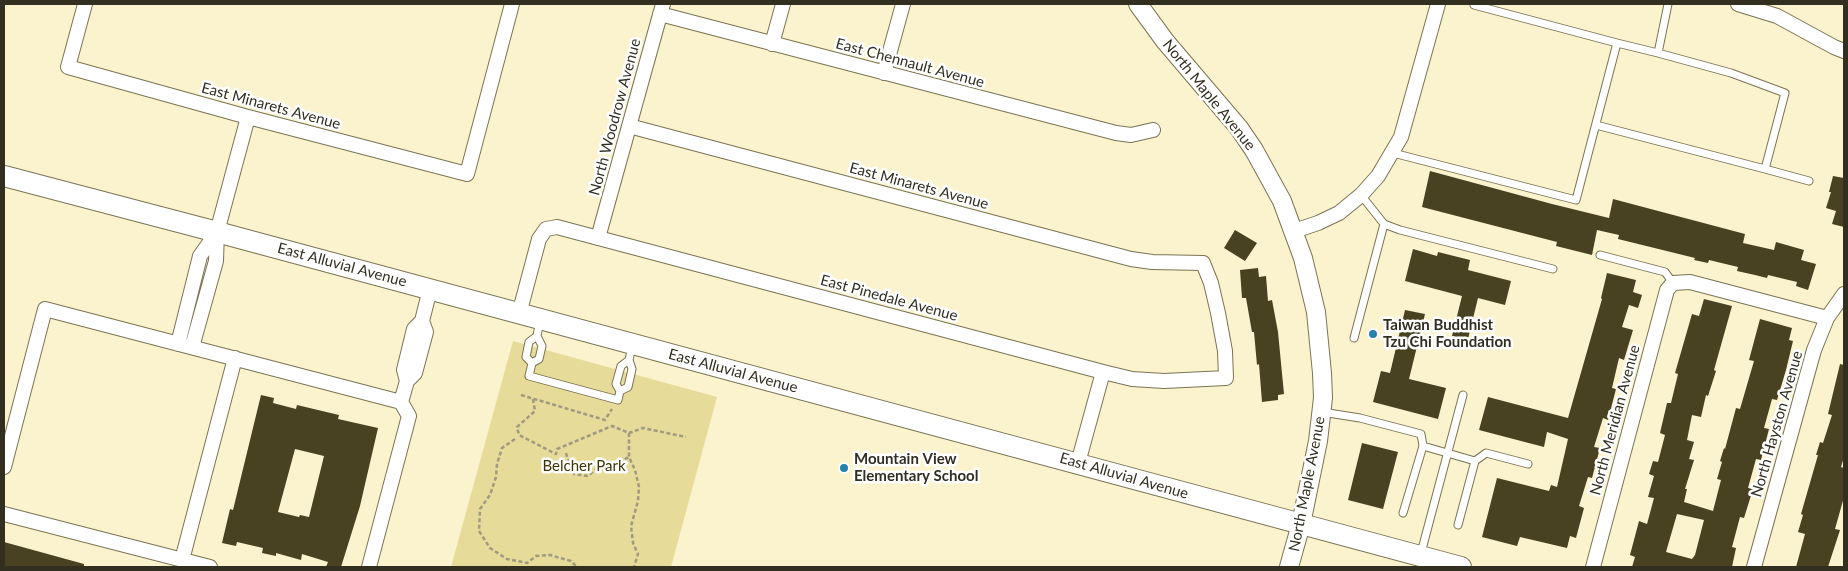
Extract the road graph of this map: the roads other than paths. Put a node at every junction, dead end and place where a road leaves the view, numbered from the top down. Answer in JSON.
{"nodes":[{"id":1,"x":85,"y":4,"type":"edge"},
{"id":2,"x":512,"y":4,"type":"edge"},
{"id":3,"x":783,"y":4,"type":"edge"},
{"id":4,"x":904,"y":4,"type":"edge"},
{"id":5,"x":1138,"y":4,"type":"edge"},
{"id":6,"x":1438,"y":4,"type":"edge"},
{"id":7,"x":1668,"y":4,"type":"edge"},
{"id":8,"x":1738,"y":4,"type":"edge"},
{"id":9,"x":1474,"y":5,"type":"dead end"},
{"id":10,"x":661,"y":9,"type":"edge"},
{"id":11,"x":1617,"y":43,"type":"junction"},
{"id":12,"x":772,"y":44,"type":"junction"},
{"id":13,"x":1844,"y":51,"type":"edge"},
{"id":14,"x":1658,"y":53,"type":"junction"},
{"id":15,"x":884,"y":73,"type":"junction"},
{"id":16,"x":248,"y":117,"type":"junction"},
{"id":17,"x":1596,"y":125,"type":"junction"},
{"id":18,"x":629,"y":126,"type":"junction"},
{"id":19,"x":1152,"y":130,"type":"dead end"},
{"id":20,"x":1392,"y":153,"type":"junction"},
{"id":21,"x":1765,"y":169,"type":"junction"},
{"id":22,"x":4,"y":176,"type":"edge"},
{"id":23,"x":1809,"y":181,"type":"dead end"},
{"id":24,"x":1361,"y":195,"type":"junction"},
{"id":25,"x":1384,"y":224,"type":"junction"},
{"id":26,"x":1294,"y":231,"type":"junction"},
{"id":27,"x":217,"y":232,"type":"junction"},
{"id":28,"x":598,"y":238,"type":"junction"},
{"id":29,"x":1600,"y":254,"type":"dead end"},
{"id":30,"x":1553,"y":269,"type":"dead end"},
{"id":31,"x":1673,"y":283,"type":"junction"},
{"id":32,"x":430,"y":289,"type":"junction"},
{"id":33,"x":1844,"y":294,"type":"edge"},
{"id":34,"x":519,"y":314,"type":"junction"},
{"id":35,"x":1827,"y":318,"type":"junction"},
{"id":36,"x":539,"y":328,"type":"junction"},
{"id":37,"x":1354,"y":338,"type":"dead end"},
{"id":38,"x":178,"y":344,"type":"junction"},
{"id":39,"x":192,"y":347,"type":"junction"},
{"id":40,"x":630,"y":352,"type":"junction"},
{"id":41,"x":235,"y":358,"type":"junction"},
{"id":42,"x":532,"y":363,"type":"junction"},
{"id":43,"x":1103,"y":372,"type":"junction"},
{"id":44,"x":1226,"y":378,"type":"joint"},
{"id":45,"x":620,"y":391,"type":"junction"},
{"id":46,"x":1463,"y":396,"type":"dead end"},
{"id":47,"x":401,"y":402,"type":"junction"},
{"id":48,"x":1322,"y":412,"type":"junction"},
{"id":49,"x":1423,"y":446,"type":"junction"},
{"id":50,"x":1448,"y":453,"type":"junction"},
{"id":51,"x":1475,"y":461,"type":"junction"},
{"id":52,"x":1078,"y":463,"type":"junction"},
{"id":53,"x":1528,"y":464,"type":"dead end"},
{"id":54,"x":4,"y":468,"type":"edge"},
{"id":55,"x":1403,"y":513,"type":"dead end"},
{"id":56,"x":4,"y":514,"type":"edge"},
{"id":57,"x":1301,"y":524,"type":"junction"},
{"id":58,"x":1458,"y":525,"type":"dead end"},
{"id":59,"x":1420,"y":556,"type":"junction"},
{"id":60,"x":182,"y":560,"type":"junction"},
{"id":61,"x":210,"y":567,"type":"edge"},
{"id":62,"x":369,"y":567,"type":"edge"},
{"id":63,"x":1289,"y":567,"type":"edge"},
{"id":64,"x":1461,"y":567,"type":"edge"},
{"id":65,"x":1593,"y":567,"type":"edge"},
{"id":66,"x":1754,"y":567,"type":"edge"}],
"edges":[{"from":1,"to":16,"type":"street","name":"East Minarets Avenue"},
{"from":2,"to":16,"type":"street","name":"East Minarets Avenue"},
{"from":3,"to":12,"type":"street"},
{"from":4,"to":15,"type":"street"},
{"from":5,"to":26,"type":"street","name":"North Maple Avenue"},
{"from":6,"to":20,"type":"street"},
{"from":7,"to":14,"type":"lane"},
{"from":8,"to":13,"type":"street"},
{"from":9,"to":11,"type":"lane"},
{"from":10,"to":12,"type":"street","name":"East Chennault Avenue"},
{"from":10,"to":18,"type":"street","name":"North Woodrow Avenue"},
{"from":11,"to":14,"type":"lane"},
{"from":11,"to":17,"type":"lane"},
{"from":12,"to":15,"type":"street","name":"East Chennault Avenue"},
{"from":14,"to":21,"type":"lane"},
{"from":15,"to":19,"type":"street","name":"East Chennault Avenue"},
{"from":16,"to":27,"type":"street"},
{"from":17,"to":20,"type":"lane"},
{"from":17,"to":21,"type":"lane"},
{"from":18,"to":28,"type":"street","name":"North Woodrow Avenue"},
{"from":18,"to":44,"type":"street","name":"East Minarets Avenue"},
{"from":20,"to":24,"type":"street"},
{"from":21,"to":23,"type":"lane"},
{"from":22,"to":27,"type":"main road","name":"East Alluvial Avenue"},
{"from":24,"to":25,"type":"lane"},
{"from":24,"to":26,"type":"street"},
{"from":25,"to":30,"type":"lane"},
{"from":25,"to":37,"type":"lane"},
{"from":26,"to":48,"type":"street","name":"North Maple Avenue"},
{"from":27,"to":32,"type":"main road","name":"East Alluvial Avenue"},
{"from":27,"to":38,"type":"street"},
{"from":27,"to":39,"type":"street"},
{"from":28,"to":34,"type":"street","name":"East Pinedale Avenue"},
{"from":28,"to":43,"type":"street","name":"East Pinedale Avenue"},
{"from":29,"to":31,"type":"lane"},
{"from":31,"to":35,"type":"street"},
{"from":31,"to":65,"type":"street","name":"North Meridian Avenue"},
{"from":32,"to":34,"type":"main road","name":"East Alluvial Avenue"},
{"from":32,"to":47,"type":"street"},
{"from":33,"to":35,"type":"street","name":"North Hayston Avenue"},
{"from":34,"to":36,"type":"main road","name":"East Alluvial Avenue"},
{"from":35,"to":66,"type":"street","name":"North Hayston Avenue"},
{"from":36,"to":40,"type":"main road","name":"East Alluvial Avenue"},
{"from":36,"to":42,"type":"lane"},
{"from":36,"to":42,"type":"lane"},
{"from":38,"to":39,"type":"street"},
{"from":38,"to":54,"type":"street"},
{"from":39,"to":41,"type":"street"},
{"from":40,"to":45,"type":"lane"},
{"from":40,"to":45,"type":"lane"},
{"from":40,"to":52,"type":"main road","name":"East Alluvial Avenue"},
{"from":41,"to":47,"type":"street"},
{"from":41,"to":60,"type":"street"},
{"from":42,"to":45,"type":"lane"},
{"from":43,"to":44,"type":"street","name":"East Pinedale Avenue"},
{"from":43,"to":52,"type":"street"},
{"from":46,"to":50,"type":"lane"},
{"from":47,"to":62,"type":"street"},
{"from":48,"to":49,"type":"lane"},
{"from":48,"to":57,"type":"street","name":"North Maple Avenue"},
{"from":49,"to":50,"type":"lane"},
{"from":49,"to":55,"type":"lane"},
{"from":50,"to":51,"type":"lane"},
{"from":50,"to":59,"type":"lane"},
{"from":51,"to":53,"type":"lane"},
{"from":51,"to":58,"type":"lane"},
{"from":52,"to":57,"type":"main road","name":"East Alluvial Avenue"},
{"from":56,"to":60,"type":"street"},
{"from":57,"to":59,"type":"main road","name":"East Alluvial Avenue"},
{"from":57,"to":63,"type":"street","name":"North Maple Avenue"},
{"from":59,"to":64,"type":"main road","name":"East Alluvial Avenue"},
{"from":60,"to":61,"type":"street"}]}
